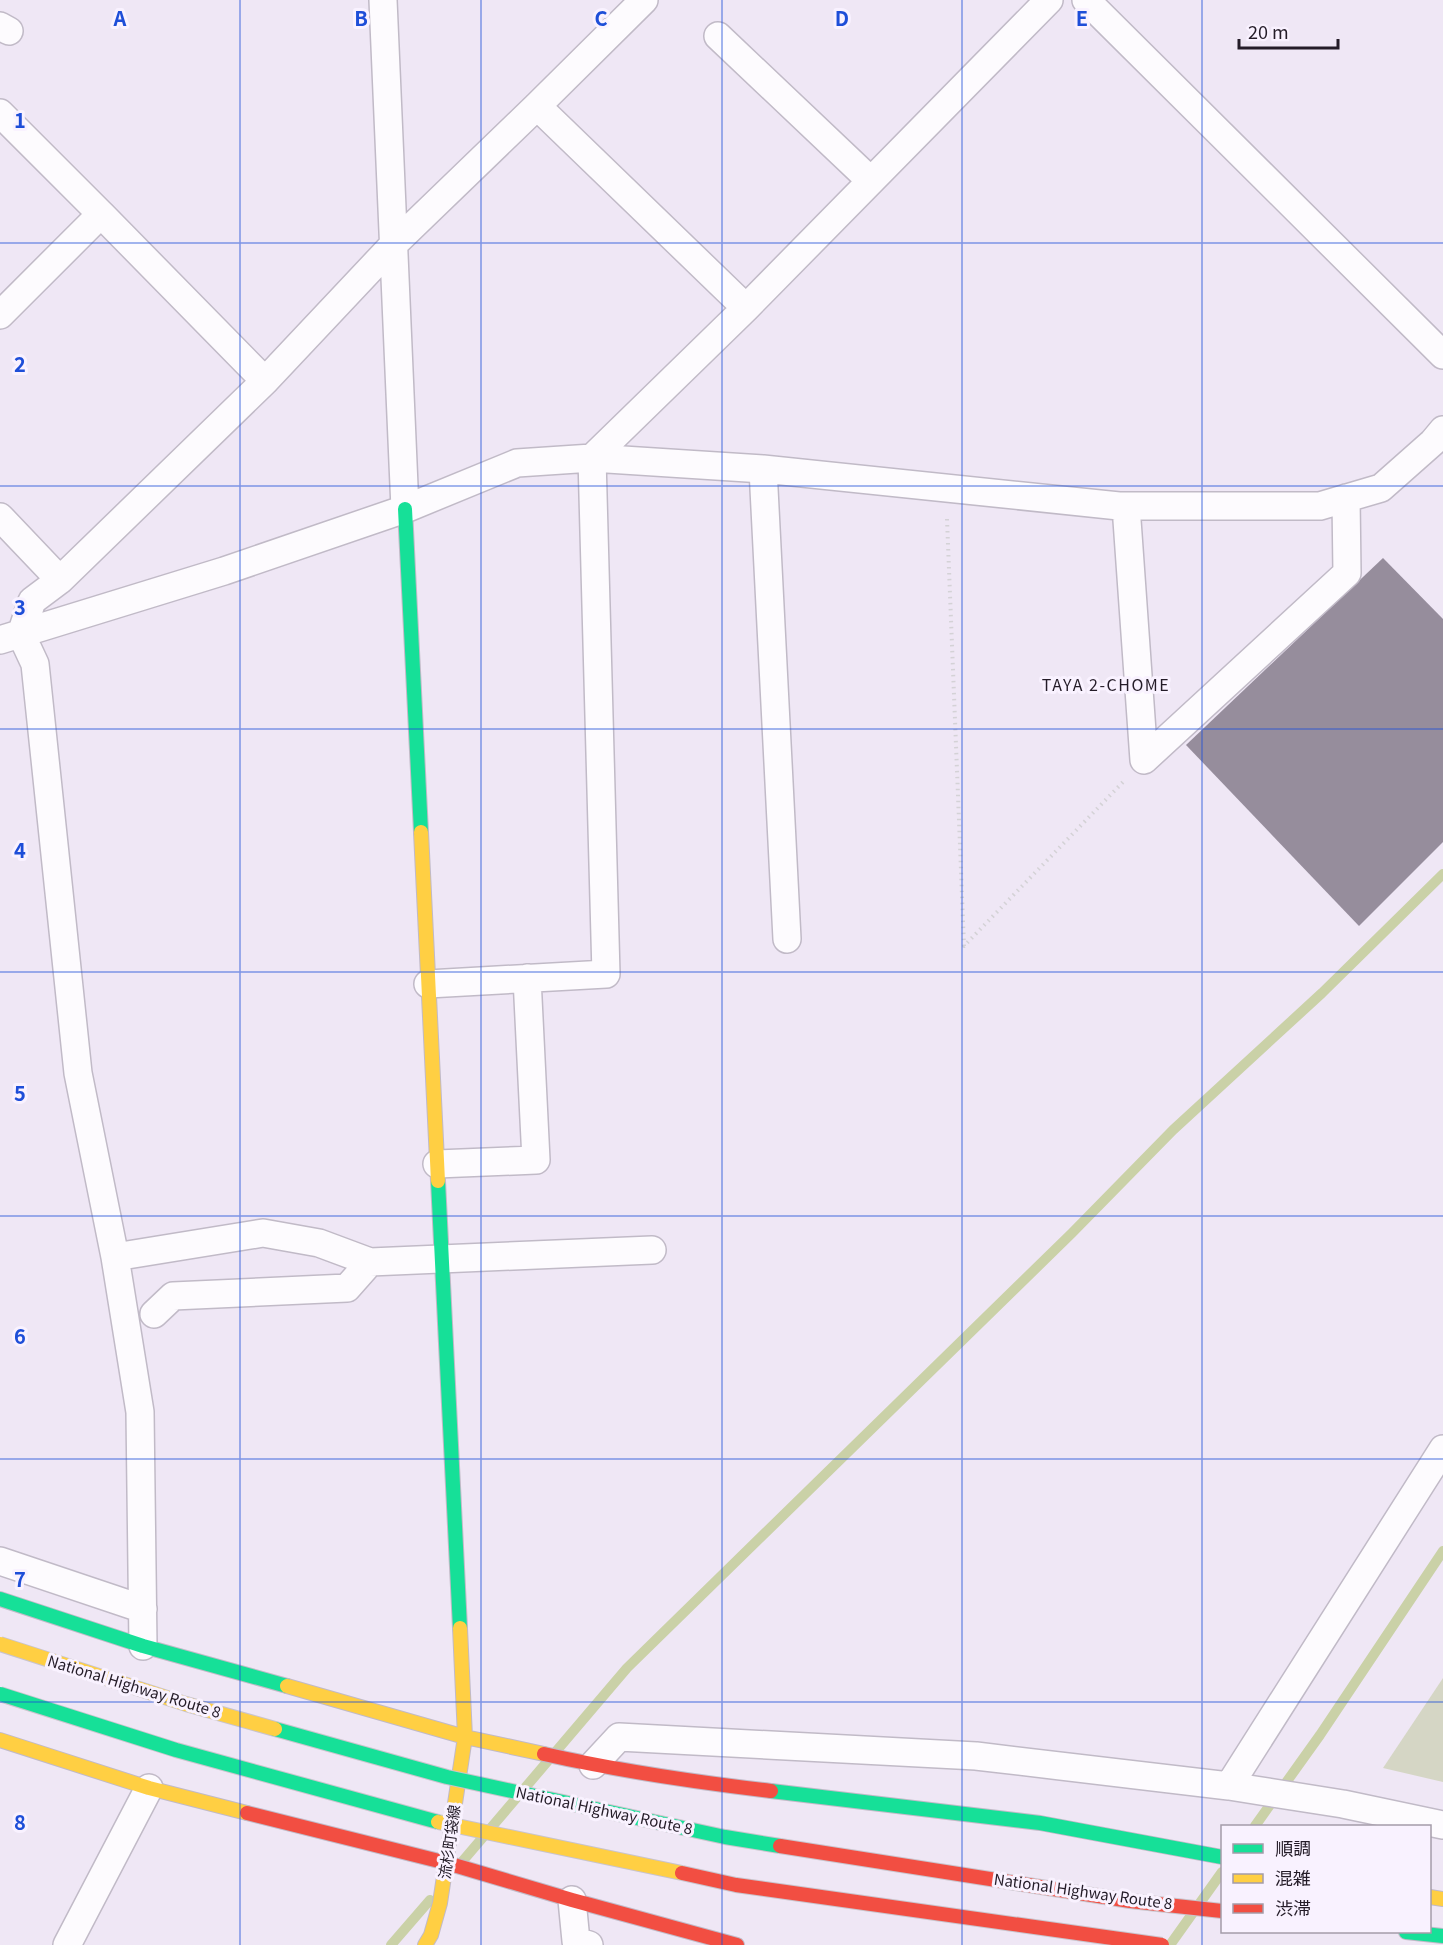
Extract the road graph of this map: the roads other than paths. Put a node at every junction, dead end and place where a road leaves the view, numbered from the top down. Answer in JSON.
{"nodes":[{"id":1,"x":383,"y":0,"type":"edge"},
{"id":2,"x":644,"y":0,"type":"edge"},
{"id":3,"x":1049,"y":0,"type":"edge"},
{"id":4,"x":1086,"y":0,"type":"edge"},
{"id":5,"x":718,"y":36,"type":"dead end"},
{"id":6,"x":537,"y":106,"type":"junction"},
{"id":7,"x":0,"y":113,"type":"edge"},
{"id":8,"x":871,"y":181,"type":"junction"},
{"id":9,"x":101,"y":214,"type":"junction"},
{"id":10,"x":394,"y":244,"type":"junction"},
{"id":11,"x":746,"y":308,"type":"junction"},
{"id":12,"x":0,"y":315,"type":"edge"},
{"id":13,"x":1443,"y":355,"type":"edge"},
{"id":14,"x":265,"y":381,"type":"junction"},
{"id":15,"x":1443,"y":430,"type":"edge"},
{"id":16,"x":592,"y":458,"type":"junction"},
{"id":17,"x":763,"y":469,"type":"junction"},
{"id":18,"x":1346,"y":498,"type":"junction"},
{"id":19,"x":1126,"y":506,"type":"junction"},
{"id":20,"x":405,"y":509,"type":"junction"},
{"id":21,"x":0,"y":517,"type":"edge"},
{"id":22,"x":60,"y":580,"type":"junction"},
{"id":23,"x":7,"y":631,"type":"edge"},
{"id":24,"x":787,"y":939,"type":"dead end"},
{"id":25,"x":527,"y":978,"type":"junction"},
{"id":26,"x":428,"y":984,"type":"junction"},
{"id":27,"x":437,"y":1164,"type":"junction"},
{"id":28,"x":652,"y":1250,"type":"dead end"},
{"id":29,"x":115,"y":1257,"type":"junction"},
{"id":30,"x":442,"y":1259,"type":"junction"},
{"id":31,"x":370,"y":1262,"type":"junction"},
{"id":32,"x":154,"y":1314,"type":"dead end"},
{"id":33,"x":1443,"y":1449,"type":"edge"},
{"id":34,"x":0,"y":1561,"type":"edge"},
{"id":35,"x":0,"y":1599,"type":"edge"},
{"id":36,"x":143,"y":1609,"type":"junction"},
{"id":37,"x":0,"y":1644,"type":"edge"},
{"id":38,"x":143,"y":1646,"type":"junction"},
{"id":39,"x":0,"y":1694,"type":"edge"},
{"id":40,"x":465,"y":1737,"type":"junction"},
{"id":41,"x":0,"y":1740,"type":"edge"},
{"id":42,"x":593,"y":1765,"type":"junction"},
{"id":43,"x":1229,"y":1786,"type":"junction"},
{"id":44,"x":149,"y":1788,"type":"junction"},
{"id":45,"x":1443,"y":1825,"type":"edge"},
{"id":46,"x":1221,"y":1857,"type":"edge"},
{"id":47,"x":447,"y":1863,"type":"junction"},
{"id":48,"x":572,"y":1900,"type":"junction"},
{"id":49,"x":1221,"y":1911,"type":"edge"},
{"id":50,"x":1415,"y":1933,"type":"edge"},
{"id":51,"x":1443,"y":1936,"type":"edge"},
{"id":52,"x":67,"y":1945,"type":"edge"},
{"id":53,"x":425,"y":1945,"type":"edge"},
{"id":54,"x":590,"y":1945,"type":"edge"},
{"id":55,"x":737,"y":1945,"type":"edge"},
{"id":56,"x":1162,"y":1945,"type":"edge"}],
"edges":[{"from":1,"to":10,"type":"street"},
{"from":2,"to":6,"type":"street"},
{"from":3,"to":8,"type":"street"},
{"from":4,"to":13,"type":"street"},
{"from":5,"to":8,"type":"street"},
{"from":6,"to":10,"type":"street"},
{"from":6,"to":11,"type":"street"},
{"from":7,"to":9,"type":"street"},
{"from":8,"to":11,"type":"street"},
{"from":9,"to":12,"type":"street"},
{"from":9,"to":14,"type":"street"},
{"from":10,"to":14,"type":"street"},
{"from":10,"to":20,"type":"street"},
{"from":11,"to":16,"type":"street"},
{"from":14,"to":22,"type":"street"},
{"from":15,"to":18,"type":"street"},
{"from":16,"to":17,"type":"street"},
{"from":16,"to":20,"type":"street"},
{"from":16,"to":25,"type":"street"},
{"from":17,"to":19,"type":"street"},
{"from":17,"to":24,"type":"street"},
{"from":18,"to":19,"type":"street"},
{"from":18,"to":19,"type":"street"},
{"from":20,"to":23,"type":"street"},
{"from":20,"to":26,"type":"main road","name":"流杉町袋線"},
{"from":21,"to":22,"type":"street"},
{"from":22,"to":23,"type":"street"},
{"from":23,"to":29,"type":"street"},
{"from":25,"to":26,"type":"street"},
{"from":25,"to":27,"type":"street"},
{"from":26,"to":27,"type":"main road","name":"流杉町袋線"},
{"from":27,"to":30,"type":"main road","name":"流杉町袋線"},
{"from":28,"to":30,"type":"street"},
{"from":29,"to":31,"type":"street"},
{"from":29,"to":36,"type":"street"},
{"from":30,"to":31,"type":"street"},
{"from":30,"to":40,"type":"main road","name":"流杉町袋線"},
{"from":31,"to":32,"type":"street"},
{"from":33,"to":43,"type":"street"},
{"from":34,"to":36,"type":"street"},
{"from":35,"to":38,"type":"main road"},
{"from":36,"to":38,"type":"street"},
{"from":37,"to":49,"type":"main road","name":"National Highway Route 8","bridge":true},
{"from":38,"to":40,"type":"main road"},
{"from":39,"to":56,"type":"main road","bridge":true},
{"from":40,"to":42,"type":"main road"},
{"from":40,"to":47,"type":"main road","name":"流杉町袋線"},
{"from":41,"to":44,"type":"main road"},
{"from":42,"to":43,"type":"street"},
{"from":42,"to":46,"type":"main road"},
{"from":43,"to":45,"type":"street"},
{"from":44,"to":47,"type":"main road"},
{"from":44,"to":52,"type":"street"},
{"from":47,"to":48,"type":"main road"},
{"from":47,"to":53,"type":"main road","name":"流杉町袋線"},
{"from":48,"to":54,"type":"street"},
{"from":48,"to":55,"type":"main road"},
{"from":50,"to":51,"type":"main road"}]}
